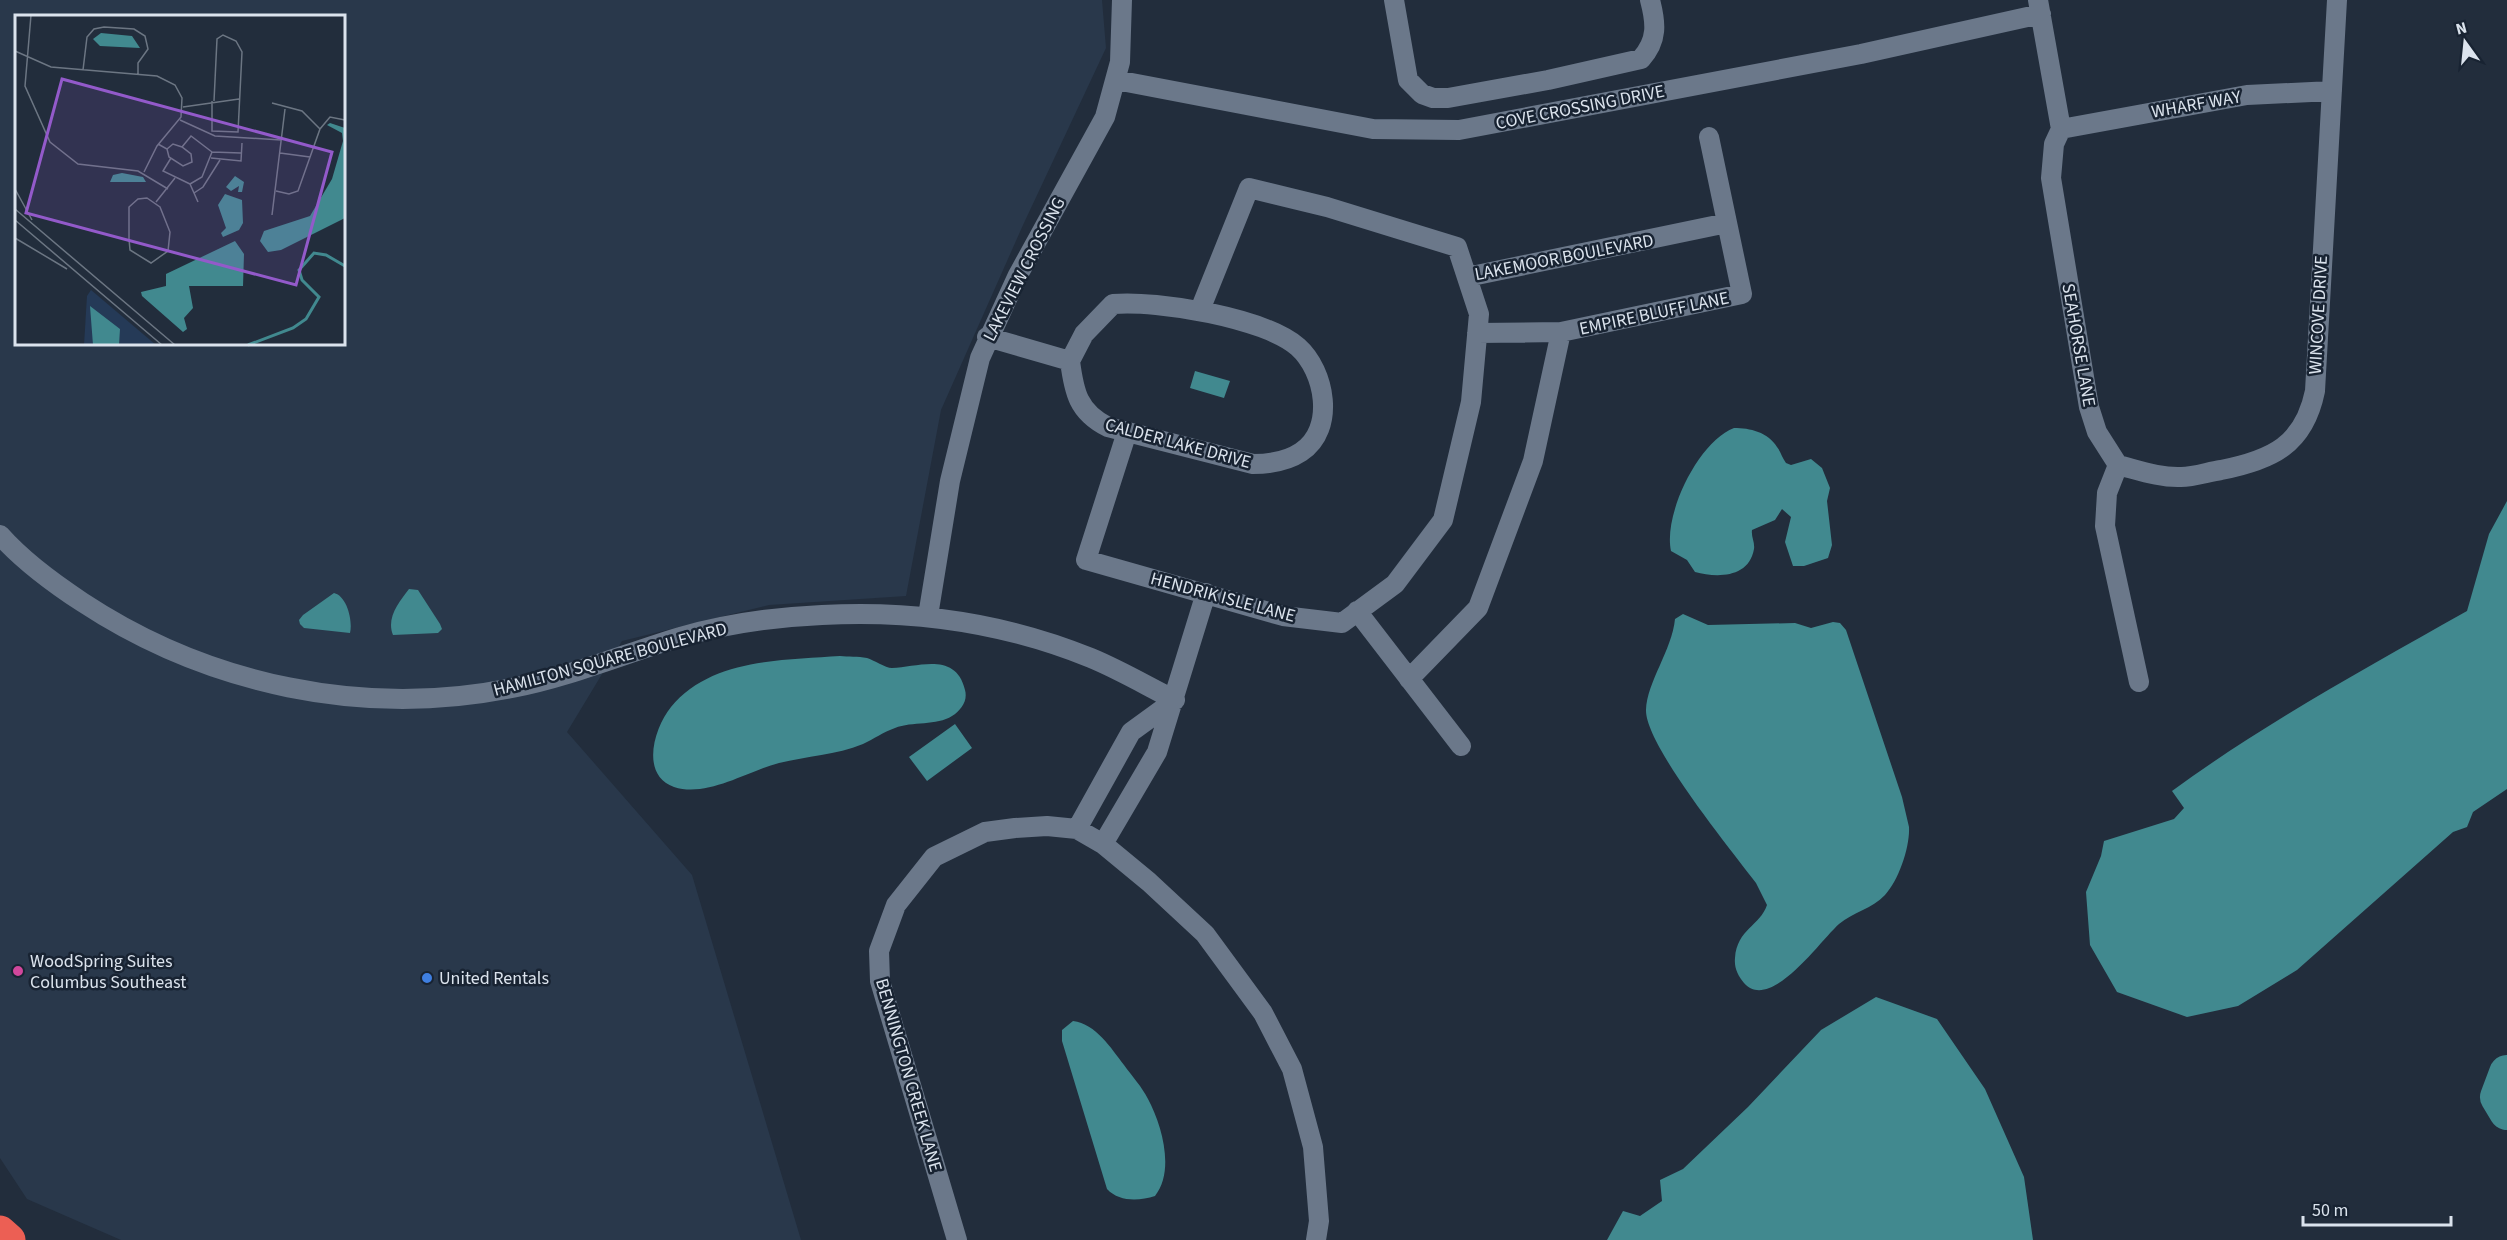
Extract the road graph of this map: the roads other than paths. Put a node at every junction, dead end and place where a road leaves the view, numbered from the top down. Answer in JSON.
{"nodes":[{"id":1,"x":1122,"y":0,"type":"edge"},
{"id":2,"x":1394,"y":0,"type":"edge"},
{"id":3,"x":1650,"y":0,"type":"edge"},
{"id":4,"x":2337,"y":0,"type":"edge"},
{"id":5,"x":2039,"y":7,"type":"edge"},
{"id":6,"x":1116,"y":80,"type":"junction"},
{"id":7,"x":2332,"y":91,"type":"junction"},
{"id":8,"x":2061,"y":129,"type":"junction"},
{"id":9,"x":1709,"y":137,"type":"dead end"},
{"id":10,"x":1727,"y":223,"type":"junction"},
{"id":11,"x":1467,"y":277,"type":"junction"},
{"id":12,"x":1200,"y":310,"type":"junction"},
{"id":13,"x":1560,"y":332,"type":"junction"},
{"id":14,"x":1477,"y":333,"type":"junction"},
{"id":15,"x":987,"y":337,"type":"junction"},
{"id":16,"x":1070,"y":361,"type":"junction"},
{"id":17,"x":1127,"y":432,"type":"junction"},
{"id":18,"x":2118,"y":465,"type":"junction"},
{"id":19,"x":0,"y":535,"type":"edge"},
{"id":20,"x":1206,"y":593,"type":"junction"},
{"id":21,"x":1357,"y":612,"type":"junction"},
{"id":22,"x":928,"y":616,"type":"junction"},
{"id":23,"x":1409,"y":679,"type":"junction"},
{"id":24,"x":2139,"y":682,"type":"dead end"},
{"id":25,"x":1175,"y":700,"type":"junction"},
{"id":26,"x":1461,"y":746,"type":"dead end"},
{"id":27,"x":1077,"y":829,"type":"junction"},
{"id":28,"x":1103,"y":844,"type":"junction"},
{"id":29,"x":0,"y":1232,"type":"edge"},
{"id":30,"x":9,"y":1240,"type":"edge"},
{"id":31,"x":957,"y":1240,"type":"edge"},
{"id":32,"x":1316,"y":1240,"type":"edge"}],
"edges":[{"from":1,"to":6,"type":"street","name":"LAKEVIEW CROSSING"},
{"from":2,"to":3,"type":"street"},
{"from":4,"to":7,"type":"street","name":"WINCOVE DRIVE"},
{"from":5,"to":6,"type":"street","name":"COVE CROSSING DRIVE"},
{"from":5,"to":8,"type":"street","name":"SEAHORSE LANE"},
{"from":6,"to":15,"type":"street","name":"LAKEVIEW CROSSING"},
{"from":7,"to":8,"type":"street","name":"WHARF WAY"},
{"from":7,"to":18,"type":"street","name":"WINCOVE DRIVE"},
{"from":8,"to":18,"type":"street","name":"SEAHORSE LANE"},
{"from":9,"to":10,"type":"street","name":"EMPIRE BLUFF LANE"},
{"from":10,"to":11,"type":"street","name":"LAKEMOOR BOULEVARD"},
{"from":10,"to":13,"type":"street","name":"EMPIRE BLUFF LANE"},
{"from":11,"to":12,"type":"street","name":"LAKEMOOR BOULEVARD"},
{"from":11,"to":14,"type":"street","name":"HENDRIK ISLE LANE"},
{"from":12,"to":16,"type":"street","name":"CALDER LAKE DRIVE"},
{"from":12,"to":17,"type":"street","name":"CALDER LAKE DRIVE"},
{"from":13,"to":14,"type":"street","name":"EMPIRE BLUFF LANE"},
{"from":13,"to":23,"type":"street"},
{"from":14,"to":21,"type":"street","name":"HENDRIK ISLE LANE"},
{"from":15,"to":16,"type":"street"},
{"from":15,"to":22,"type":"street","name":"LAKEVIEW CROSSING"},
{"from":16,"to":17,"type":"street","name":"CALDER LAKE DRIVE"},
{"from":17,"to":20,"type":"street","name":"HENDRIK ISLE LANE"},
{"from":18,"to":24,"type":"street"},
{"from":19,"to":22,"type":"street","name":"HAMILTON SQUARE BOULEVARD"},
{"from":20,"to":21,"type":"street","name":"HENDRIK ISLE LANE"},
{"from":20,"to":25,"type":"street"},
{"from":21,"to":23,"type":"street"},
{"from":22,"to":25,"type":"street","name":"HAMILTON SQUARE BOULEVARD"},
{"from":23,"to":26,"type":"street"},
{"from":25,"to":27,"type":"street"},
{"from":25,"to":28,"type":"street"},
{"from":27,"to":28,"type":"street","name":"BENNINGTON CREEK LANE"},
{"from":27,"to":31,"type":"street","name":"BENNINGTON CREEK LANE"},
{"from":28,"to":32,"type":"street","name":"BENNINGTON CREEK LANE"},
{"from":29,"to":30,"type":"highway"}]}
